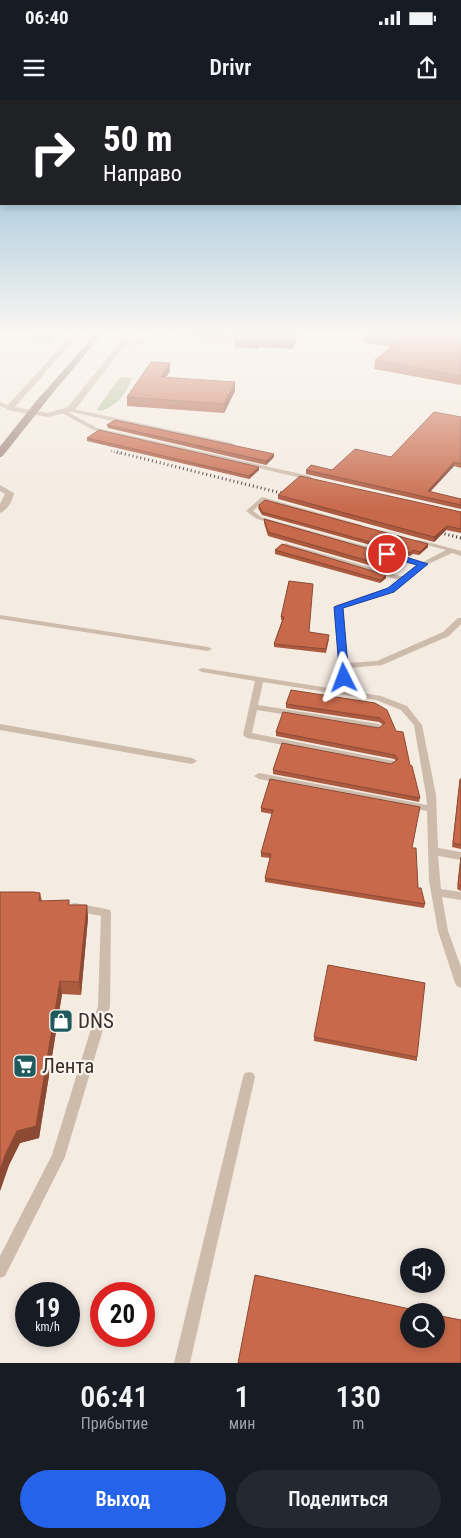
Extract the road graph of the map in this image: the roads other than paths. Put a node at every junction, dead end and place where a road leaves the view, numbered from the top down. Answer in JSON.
{"nodes":[{"id":1,"x":25,"y":391,"type":"edge"},
{"id":2,"x":51,"y":391,"type":"edge"},
{"id":3,"x":86,"y":391,"type":"edge"},
{"id":4,"x":0,"y":404,"type":"edge"},
{"id":5,"x":10,"y":408,"type":"junction"},
{"id":6,"x":66,"y":411,"type":"junction"},
{"id":7,"x":232,"y":445,"type":"edge"},
{"id":8,"x":0,"y":453,"type":"edge"},
{"id":9,"x":316,"y":480,"type":"edge"},
{"id":10,"x":0,"y":488,"type":"edge"},
{"id":11,"x":0,"y":510,"type":"edge"},
{"id":12,"x":367,"y":527,"type":"edge"},
{"id":13,"x":414,"y":540,"type":"edge"},
{"id":14,"x":286,"y":544,"type":"edge"},
{"id":15,"x":452,"y":550,"type":"junction"},
{"id":16,"x":461,"y":554,"type":"edge"},
{"id":17,"x":424,"y":564,"type":"junction"},
{"id":18,"x":404,"y":579,"type":"junction"},
{"id":19,"x":0,"y":617,"type":"edge"},
{"id":20,"x":461,"y":620,"type":"edge"},
{"id":21,"x":208,"y":649,"type":"dead end"},
{"id":22,"x":344,"y":666,"type":"junction"},
{"id":23,"x":202,"y":670,"type":"dead end"},
{"id":24,"x":259,"y":680,"type":"junction"},
{"id":25,"x":345,"y":693,"type":"junction"},
{"id":26,"x":253,"y":707,"type":"junction"},
{"id":27,"x":0,"y":727,"type":"edge"},
{"id":28,"x":379,"y":727,"type":"edge"},
{"id":29,"x":192,"y":762,"type":"dead end"},
{"id":30,"x":391,"y":763,"type":"edge"},
{"id":31,"x":259,"y":776,"type":"dead end"},
{"id":32,"x":431,"y":809,"type":"junction"},
{"id":33,"x":433,"y":851,"type":"junction"},
{"id":34,"x":461,"y":856,"type":"edge"},
{"id":35,"x":436,"y":892,"type":"junction"},
{"id":36,"x":461,"y":896,"type":"edge"},
{"id":37,"x":58,"y":903,"type":"edge"},
{"id":38,"x":461,"y":983,"type":"edge"},
{"id":39,"x":249,"y":1077,"type":"dead end"},
{"id":40,"x":0,"y":1271,"type":"edge"},
{"id":41,"x":182,"y":1363,"type":"edge"}],
"edges":[{"from":1,"to":5,"type":"street"},
{"from":2,"to":8,"type":"main road","bridge":true},
{"from":3,"to":6,"type":"street"},
{"from":4,"to":5,"type":"lane"},
{"from":5,"to":6,"type":"street"},
{"from":6,"to":7,"type":"lane"},
{"from":6,"to":9,"type":"lane"},
{"from":10,"to":11,"type":"street"},
{"from":12,"to":17,"type":"lane"},
{"from":13,"to":15,"type":"lane"},
{"from":14,"to":18,"type":"lane"},
{"from":15,"to":16,"type":"lane"},
{"from":15,"to":17,"type":"lane"},
{"from":17,"to":18,"type":"lane"},
{"from":18,"to":22,"type":"lane"},
{"from":19,"to":21,"type":"lane"},
{"from":20,"to":22,"type":"lane"},
{"from":22,"to":25,"type":"lane"},
{"from":23,"to":24,"type":"lane"},
{"from":24,"to":25,"type":"lane"},
{"from":24,"to":26,"type":"lane"},
{"from":25,"to":32,"type":"lane"},
{"from":26,"to":28,"type":"lane"},
{"from":26,"to":30,"type":"lane"},
{"from":27,"to":29,"type":"lane"},
{"from":31,"to":32,"type":"lane"},
{"from":32,"to":33,"type":"lane"},
{"from":33,"to":34,"type":"lane"},
{"from":33,"to":35,"type":"lane"},
{"from":35,"to":36,"type":"lane"},
{"from":35,"to":38,"type":"lane"},
{"from":37,"to":40,"type":"lane"},
{"from":39,"to":41,"type":"lane"}]}
